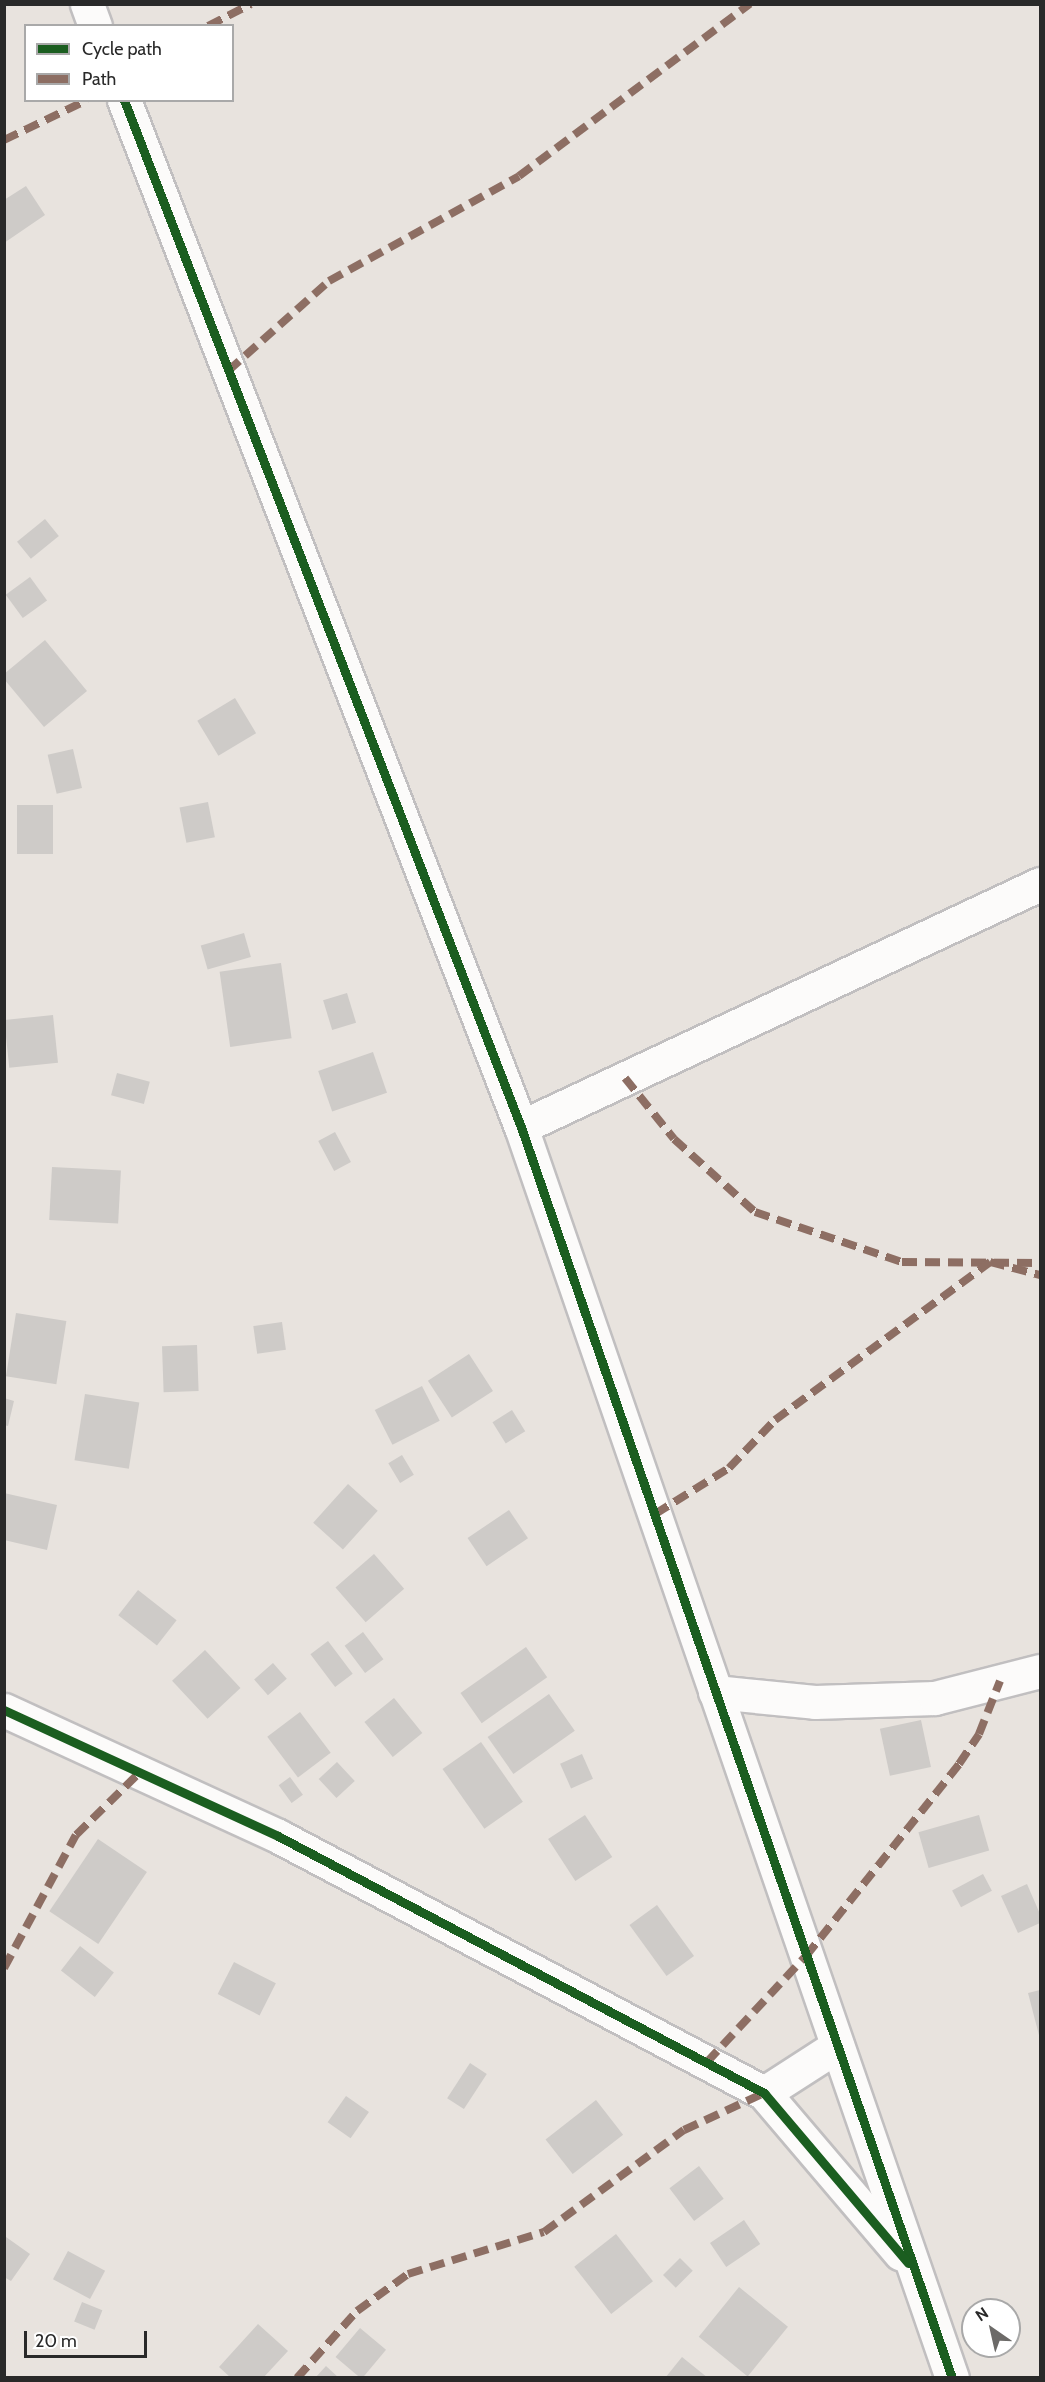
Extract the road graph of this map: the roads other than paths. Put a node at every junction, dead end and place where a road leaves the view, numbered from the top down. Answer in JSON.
{"nodes":[{"id":1,"x":87,"y":4,"type":"edge"},
{"id":2,"x":94,"y":24,"type":"edge"},
{"id":3,"x":125,"y":102,"type":"edge"},
{"id":4,"x":1041,"y":884,"type":"edge"},
{"id":5,"x":521,"y":1127,"type":"junction"},
{"id":6,"x":1041,"y":1671,"type":"edge"},
{"id":7,"x":715,"y":1692,"type":"junction"},
{"id":8,"x":4,"y":1710,"type":"edge"},
{"id":9,"x":837,"y":2046,"type":"junction"},
{"id":10,"x":764,"y":2093,"type":"junction"},
{"id":11,"x":914,"y":2269,"type":"junction"},
{"id":12,"x":946,"y":2373,"type":"edge"}],
"edges":[{"from":1,"to":2,"type":"street"},
{"from":3,"to":5,"type":"street"},
{"from":4,"to":5,"type":"street"},
{"from":5,"to":7,"type":"street"},
{"from":6,"to":7,"type":"street"},
{"from":7,"to":9,"type":"street"},
{"from":8,"to":10,"type":"street"},
{"from":9,"to":10,"type":"street"},
{"from":9,"to":11,"type":"street"},
{"from":10,"to":11,"type":"street"},
{"from":11,"to":12,"type":"street"}]}
